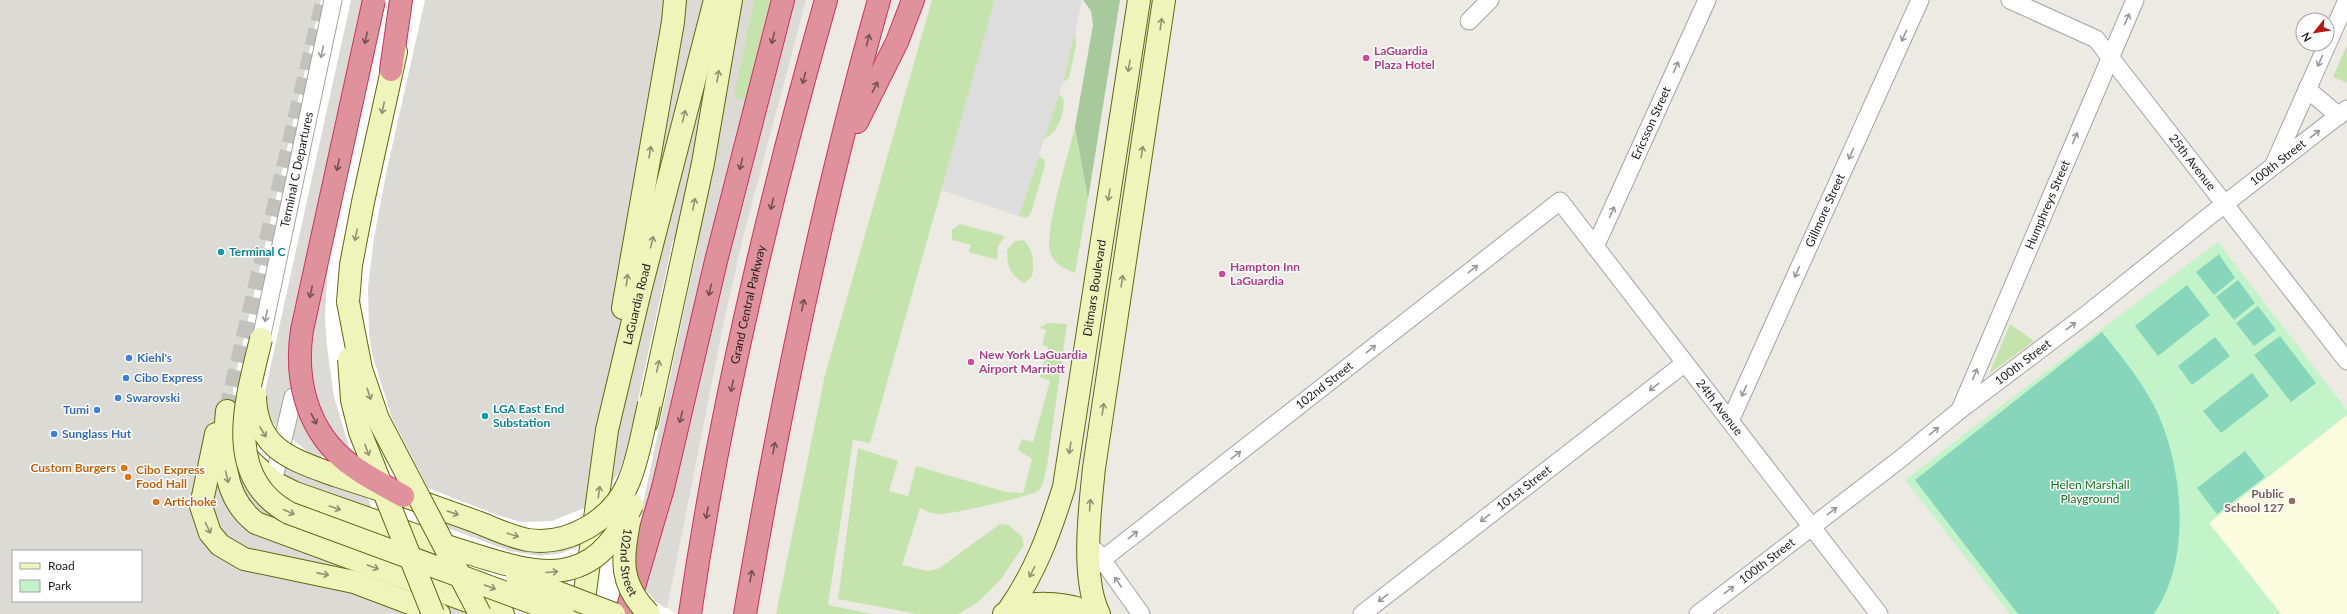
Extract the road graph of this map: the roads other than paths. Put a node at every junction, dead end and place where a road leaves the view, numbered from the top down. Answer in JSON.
{"nodes":[{"id":1,"x":333,"y":0,"type":"edge"},
{"id":2,"x":374,"y":0,"type":"edge"},
{"id":3,"x":400,"y":0,"type":"edge"},
{"id":4,"x":410,"y":0,"type":"edge"},
{"id":5,"x":715,"y":0,"type":"edge"},
{"id":6,"x":731,"y":0,"type":"edge"},
{"id":7,"x":783,"y":0,"type":"edge"},
{"id":8,"x":826,"y":0,"type":"edge"},
{"id":9,"x":879,"y":0,"type":"edge"},
{"id":10,"x":913,"y":0,"type":"edge"},
{"id":11,"x":1139,"y":0,"type":"edge"},
{"id":12,"x":1164,"y":0,"type":"edge"},
{"id":13,"x":1490,"y":0,"type":"edge"},
{"id":14,"x":1706,"y":0,"type":"edge"},
{"id":15,"x":1920,"y":0,"type":"edge"},
{"id":16,"x":2010,"y":0,"type":"edge"},
{"id":17,"x":2135,"y":0,"type":"edge"},
{"id":18,"x":2347,"y":0,"type":"edge"},
{"id":19,"x":675,"y":4,"type":"edge"},
{"id":20,"x":1469,"y":21,"type":"dead end"},
{"id":21,"x":2110,"y":55,"type":"junction"},
{"id":22,"x":391,"y":70,"type":"junction"},
{"id":23,"x":2307,"y":89,"type":"junction"},
{"id":24,"x":2343,"y":112,"type":"edge"},
{"id":25,"x":838,"y":159,"type":"junction"},
{"id":26,"x":2273,"y":166,"type":"junction"},
{"id":27,"x":1560,"y":201,"type":"joint"},
{"id":28,"x":2225,"y":204,"type":"junction"},
{"id":29,"x":1595,"y":247,"type":"junction"},
{"id":30,"x":348,"y":302,"type":"junction"},
{"id":31,"x":261,"y":339,"type":"junction"},
{"id":32,"x":2347,"y":361,"type":"edge"},
{"id":33,"x":1685,"y":363,"type":"junction"},
{"id":34,"x":293,"y":397,"type":"dead end"},
{"id":35,"x":650,"y":404,"type":"junction"},
{"id":36,"x":1960,"y":410,"type":"junction"},
{"id":37,"x":227,"y":411,"type":"junction"},
{"id":38,"x":1730,"y":421,"type":"junction"},
{"id":39,"x":607,"y":430,"type":"junction"},
{"id":40,"x":273,"y":482,"type":"junction"},
{"id":41,"x":403,"y":496,"type":"junction"},
{"id":42,"x":632,"y":506,"type":"junction"},
{"id":43,"x":1811,"y":526,"type":"junction"},
{"id":44,"x":264,"y":527,"type":"junction"},
{"id":45,"x":446,"y":546,"type":"junction"},
{"id":46,"x":1096,"y":565,"type":"junction"},
{"id":47,"x":1006,"y":613,"type":"edge"},
{"id":48,"x":433,"y":614,"type":"edge"},
{"id":49,"x":439,"y":614,"type":"edge"},
{"id":50,"x":480,"y":614,"type":"edge"},
{"id":51,"x":503,"y":614,"type":"edge"},
{"id":52,"x":563,"y":614,"type":"edge"},
{"id":53,"x":582,"y":614,"type":"edge"},
{"id":54,"x":614,"y":614,"type":"edge"},
{"id":55,"x":626,"y":614,"type":"edge"},
{"id":56,"x":649,"y":614,"type":"edge"},
{"id":57,"x":690,"y":614,"type":"edge"},
{"id":58,"x":745,"y":614,"type":"edge"},
{"id":59,"x":1091,"y":614,"type":"edge"},
{"id":60,"x":1099,"y":614,"type":"edge"},
{"id":61,"x":1141,"y":614,"type":"edge"},
{"id":62,"x":1362,"y":614,"type":"edge"},
{"id":63,"x":1698,"y":614,"type":"edge"},
{"id":64,"x":1879,"y":614,"type":"edge"}],
"edges":[{"from":1,"to":31,"type":"street","name":"Terminal C Departures","one_way":true},
{"from":2,"to":41,"type":"highway","one_way":true,"bridge":true},
{"from":3,"to":22,"type":"highway"},
{"from":4,"to":22,"type":"street"},
{"from":39,"to":5,"type":"street","name":"LaGuardia Road","one_way":true},
{"from":35,"to":6,"type":"street","one_way":true},
{"from":7,"to":55,"type":"highway","one_way":true},
{"from":8,"to":57,"type":"highway","name":"Grand Central Parkway","one_way":true},
{"from":25,"to":9,"type":"highway","one_way":true},
{"from":25,"to":10,"type":"highway","one_way":true},
{"from":11,"to":47,"type":"street","name":"Ditmars Boulevard","one_way":true},
{"from":46,"to":12,"type":"street","name":"Ditmars Boulevard","one_way":true},
{"from":13,"to":20,"type":"street"},
{"from":29,"to":14,"type":"street","name":"Ericsson Street","one_way":true},
{"from":15,"to":38,"type":"street","name":"Gillmore Street","one_way":true},
{"from":16,"to":21,"type":"street","name":"25th Avenue"},
{"from":21,"to":17,"type":"street","name":"Humphreys Street","one_way":true},
{"from":18,"to":23,"type":"street","one_way":true},
{"from":39,"to":19,"type":"street","one_way":true},
{"from":21,"to":28,"type":"street","name":"25th Avenue"},
{"from":36,"to":21,"type":"street","name":"Humphreys Street","one_way":true},
{"from":22,"to":30,"type":"street","one_way":true},
{"from":23,"to":24,"type":"street"},
{"from":23,"to":26,"type":"street"},
{"from":26,"to":24,"type":"street","name":"100th Street","one_way":true},
{"from":58,"to":25,"type":"highway","one_way":true},
{"from":26,"to":28,"type":"street","name":"100th Street"},
{"from":27,"to":29,"type":"street","name":"24th Avenue"},
{"from":46,"to":27,"type":"street","name":"102nd Street","one_way":true},
{"from":28,"to":32,"type":"street","name":"25th Avenue"},
{"from":36,"to":28,"type":"street","name":"100th Street","one_way":true},
{"from":29,"to":33,"type":"street","name":"24th Avenue"},
{"from":30,"to":48,"type":"street","one_way":true,"bridge":true},
{"from":30,"to":50,"type":"street","one_way":true,"bridge":true},
{"from":31,"to":41,"type":"street","one_way":true,"bridge":true},
{"from":31,"to":52,"type":"street","one_way":true,"bridge":true},
{"from":33,"to":38,"type":"street","name":"24th Avenue"},
{"from":33,"to":62,"type":"street","name":"101st Street","one_way":true},
{"from":34,"to":40,"type":"street"},
{"from":41,"to":35,"type":"street","one_way":true,"bridge":true},
{"from":35,"to":42,"type":"street","bridge":true},
{"from":43,"to":36,"type":"street","name":"100th Street","one_way":true},
{"from":37,"to":40,"type":"street"},
{"from":37,"to":44,"type":"street","one_way":true},
{"from":37,"to":49,"type":"street","one_way":true},
{"from":38,"to":43,"type":"street","name":"24th Avenue"},
{"from":53,"to":39,"type":"street","name":"LaGuardia Road","one_way":true},
{"from":40,"to":44,"type":"street"},
{"from":40,"to":45,"type":"street","one_way":true},
{"from":45,"to":42,"type":"street","one_way":true,"bridge":true},
{"from":42,"to":56,"type":"street","name":"102nd Street","bridge":true},
{"from":63,"to":43,"type":"street","name":"100th Street","one_way":true},
{"from":43,"to":64,"type":"street","name":"24th Avenue"},
{"from":44,"to":51,"type":"street","one_way":true,"bridge":true},
{"from":45,"to":54,"type":"street","bridge":true},
{"from":46,"to":60,"type":"street","name":"Ditmars Boulevard"},
{"from":61,"to":46,"type":"street","one_way":true},
{"from":47,"to":59,"type":"street"}]}
